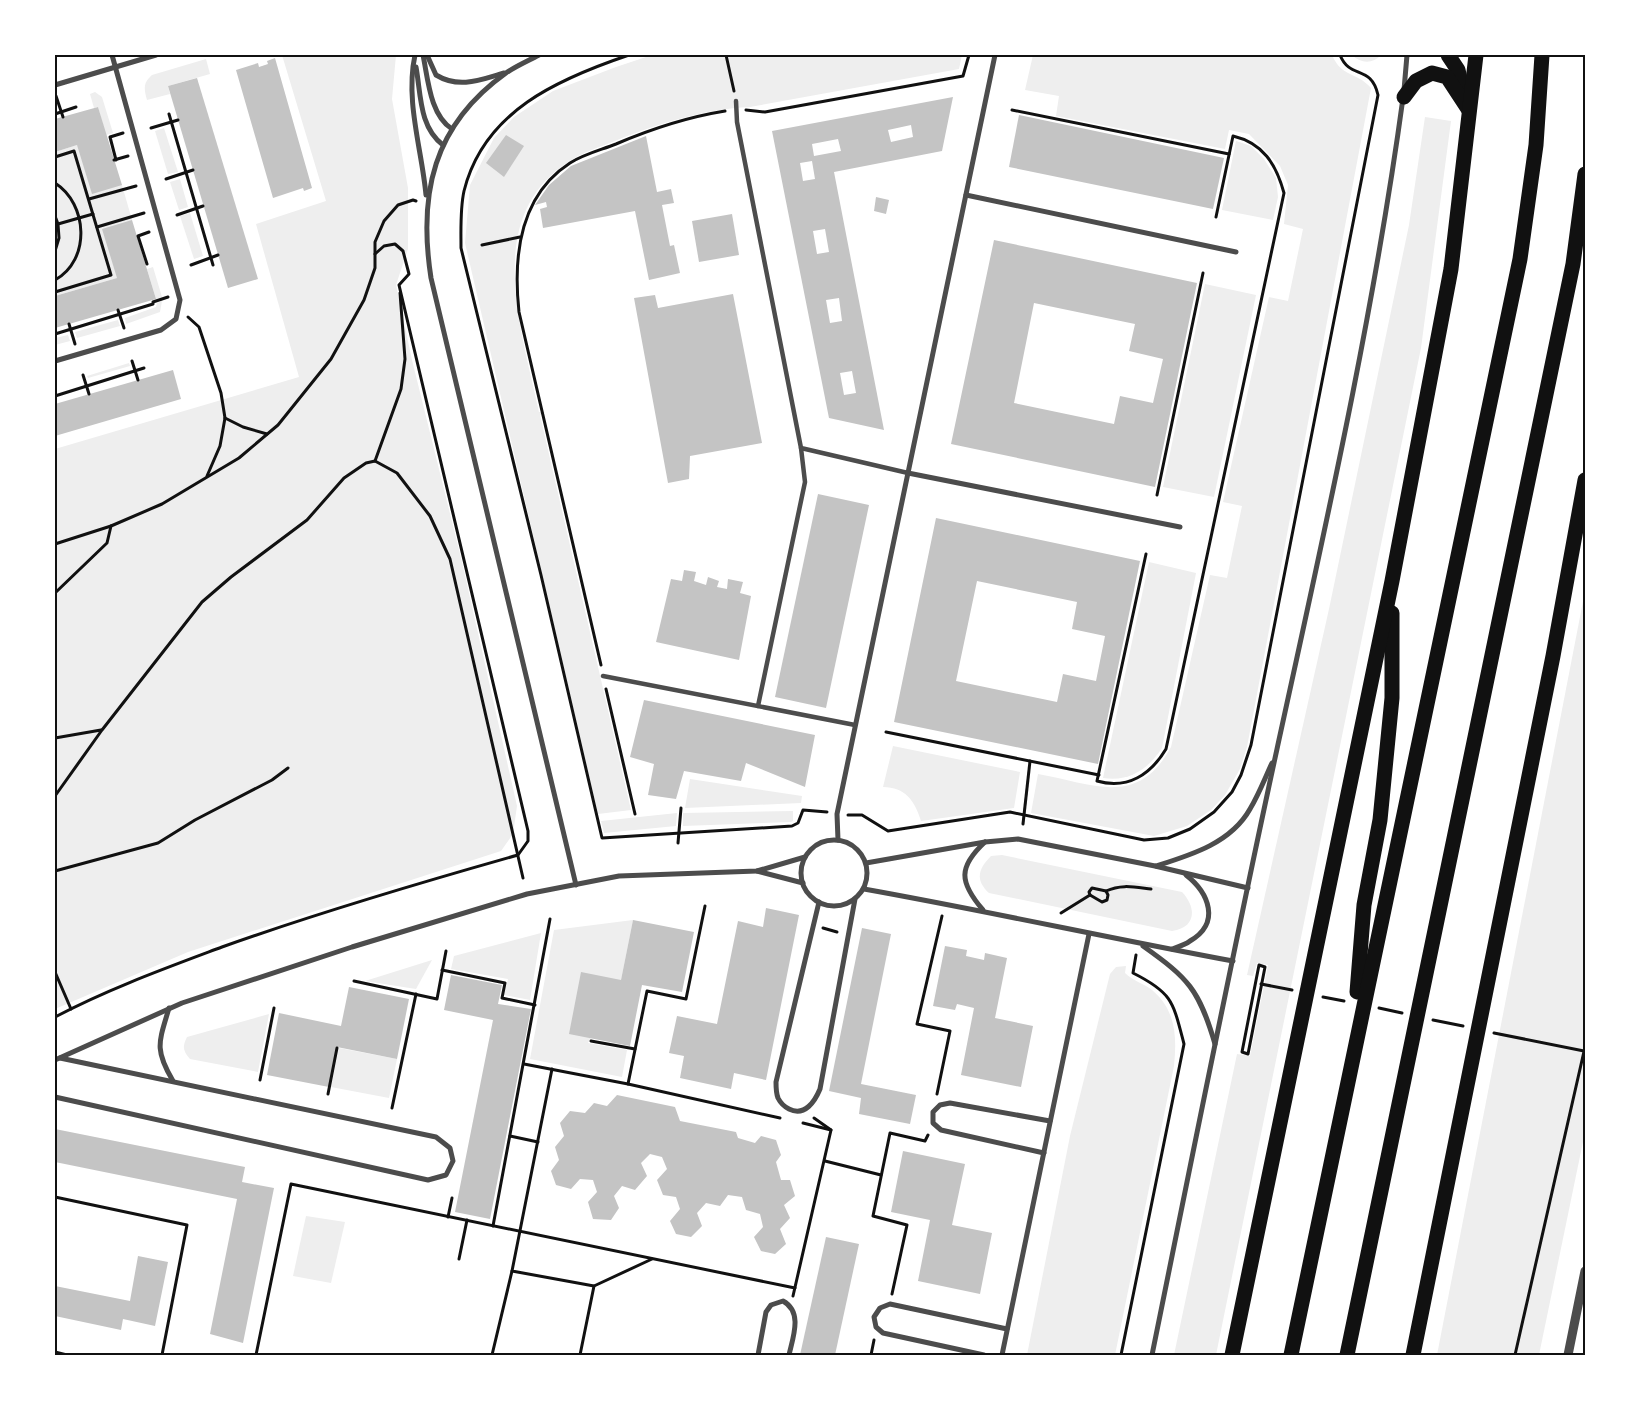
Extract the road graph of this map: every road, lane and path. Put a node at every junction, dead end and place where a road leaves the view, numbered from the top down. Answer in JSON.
{"nodes":[{"id":1,"x":112,"y":55,"type":"edge"},
{"id":2,"x":156,"y":55,"type":"edge"},
{"id":3,"x":423,"y":55,"type":"edge"},
{"id":4,"x":427,"y":55,"type":"edge"},
{"id":5,"x":539,"y":55,"type":"edge"},
{"id":6,"x":629,"y":55,"type":"edge"},
{"id":7,"x":726,"y":55,"type":"edge"},
{"id":8,"x":969,"y":55,"type":"edge"},
{"id":9,"x":994,"y":55,"type":"edge"},
{"id":10,"x":1340,"y":55,"type":"edge"},
{"id":11,"x":1407,"y":55,"type":"edge"},
{"id":12,"x":1448,"y":55,"type":"edge"},
{"id":13,"x":1476,"y":55,"type":"edge"},
{"id":14,"x":1542,"y":55,"type":"edge"},
{"id":15,"x":415,"y":57,"type":"edge"},
{"id":16,"x":115,"y":67,"type":"junction"},
{"id":17,"x":507,"y":72,"type":"junction"},
{"id":18,"x":55,"y":85,"type":"edge"},
{"id":19,"x":55,"y":92,"type":"edge"},
{"id":20,"x":1404,"y":96,"type":"junction"},
{"id":21,"x":736,"y":101,"type":"joint"},
{"id":22,"x":76,"y":107,"type":"dead end"},
{"id":23,"x":737,"y":109,"type":"junction"},
{"id":24,"x":1012,"y":110,"type":"dead end"},
{"id":25,"x":61,"y":112,"type":"junction"},
{"id":26,"x":1469,"y":112,"type":"junction"},
{"id":27,"x":55,"y":114,"type":"edge"},
{"id":28,"x":169,"y":114,"type":"dead end"},
{"id":29,"x":63,"y":117,"type":"dead end"},
{"id":30,"x":178,"y":120,"type":"dead end"},
{"id":31,"x":171,"y":121,"type":"junction"},
{"id":32,"x":151,"y":128,"type":"dead end"},
{"id":33,"x":452,"y":129,"type":"junction"},
{"id":34,"x":132,"y":130,"type":"junction"},
{"id":35,"x":443,"y":145,"type":"junction"},
{"id":36,"x":1229,"y":154,"type":"junction"},
{"id":37,"x":55,"y":157,"type":"edge"},
{"id":38,"x":114,"y":160,"type":"dead end"},
{"id":39,"x":193,"y":170,"type":"dead end"},
{"id":40,"x":186,"y":173,"type":"junction"},
{"id":41,"x":1585,"y":174,"type":"edge"},
{"id":42,"x":166,"y":179,"type":"dead end"},
{"id":43,"x":55,"y":183,"type":"edge"},
{"id":44,"x":123,"y":190,"type":"dead end"},
{"id":45,"x":966,"y":195,"type":"junction"},
{"id":46,"x":88,"y":199,"type":"junction"},
{"id":47,"x":204,"y":206,"type":"dead end"},
{"id":48,"x":427,"y":206,"type":"junction"},
{"id":49,"x":197,"y":208,"type":"junction"},
{"id":50,"x":93,"y":214,"type":"junction"},
{"id":51,"x":177,"y":214,"type":"dead end"},
{"id":52,"x":55,"y":216,"type":"edge"},
{"id":53,"x":131,"y":217,"type":"dead end"},
{"id":54,"x":1216,"y":217,"type":"dead end"},
{"id":55,"x":78,"y":218,"type":"junction"},
{"id":56,"x":58,"y":224,"type":"junction"},
{"id":57,"x":97,"y":227,"type":"junction"},
{"id":58,"x":160,"y":229,"type":"junction"},
{"id":59,"x":520,"y":237,"type":"junction"},
{"id":60,"x":482,"y":245,"type":"dead end"},
{"id":61,"x":55,"y":251,"type":"edge"},
{"id":62,"x":1236,"y":252,"type":"dead end"},
{"id":63,"x":375,"y":254,"type":"junction"},
{"id":64,"x":218,"y":255,"type":"dead end"},
{"id":65,"x":211,"y":258,"type":"junction"},
{"id":66,"x":145,"y":264,"type":"dead end"},
{"id":67,"x":191,"y":265,"type":"dead end"},
{"id":68,"x":213,"y":265,"type":"dead end"},
{"id":69,"x":1203,"y":272,"type":"dead end"},
{"id":70,"x":55,"y":280,"type":"edge"},
{"id":71,"x":399,"y":285,"type":"junction"},
{"id":72,"x":55,"y":292,"type":"edge"},
{"id":73,"x":178,"y":294,"type":"junction"},
{"id":74,"x":118,"y":310,"type":"dead end"},
{"id":75,"x":178,"y":310,"type":"junction"},
{"id":76,"x":120,"y":315,"type":"junction"},
{"id":77,"x":69,"y":324,"type":"dead end"},
{"id":78,"x":70,"y":329,"type":"junction"},
{"id":79,"x":55,"y":334,"type":"edge"},
{"id":80,"x":55,"y":361,"type":"edge"},
{"id":81,"x":132,"y":361,"type":"dead end"},
{"id":82,"x":144,"y":368,"type":"dead end"},
{"id":83,"x":135,"y":371,"type":"junction"},
{"id":84,"x":83,"y":375,"type":"dead end"},
{"id":85,"x":138,"y":380,"type":"dead end"},
{"id":86,"x":87,"y":387,"type":"junction"},
{"id":87,"x":89,"y":394,"type":"dead end"},
{"id":88,"x":55,"y":396,"type":"edge"},
{"id":89,"x":225,"y":418,"type":"junction"},
{"id":90,"x":268,"y":434,"type":"junction"},
{"id":91,"x":801,"y":448,"type":"junction"},
{"id":92,"x":375,"y":461,"type":"junction"},
{"id":93,"x":908,"y":473,"type":"junction"},
{"id":94,"x":206,"y":477,"type":"junction"},
{"id":95,"x":1585,"y":480,"type":"edge"},
{"id":96,"x":1157,"y":495,"type":"dead end"},
{"id":97,"x":110,"y":526,"type":"junction"},
{"id":98,"x":1180,"y":527,"type":"dead end"},
{"id":99,"x":55,"y":544,"type":"edge"},
{"id":100,"x":1146,"y":554,"type":"dead end"},
{"id":101,"x":1392,"y":581,"type":"junction"},
{"id":102,"x":55,"y":593,"type":"edge"},
{"id":103,"x":603,"y":676,"type":"junction"},
{"id":104,"x":758,"y":706,"type":"junction"},
{"id":105,"x":855,"y":725,"type":"junction"},
{"id":106,"x":102,"y":730,"type":"junction"},
{"id":107,"x":886,"y":732,"type":"dead end"},
{"id":108,"x":55,"y":738,"type":"edge"},
{"id":109,"x":1276,"y":753,"type":"junction"},
{"id":110,"x":1030,"y":761,"type":"junction"},
{"id":111,"x":288,"y":768,"type":"dead end"},
{"id":112,"x":1098,"y":775,"type":"junction"},
{"id":113,"x":55,"y":796,"type":"edge"},
{"id":114,"x":681,"y":808,"type":"dead end"},
{"id":115,"x":814,"y":810,"type":"dead end"},
{"id":116,"x":635,"y":814,"type":"dead end"},
{"id":117,"x":850,"y":815,"type":"dead end"},
{"id":118,"x":1022,"y":815,"type":"junction"},
{"id":119,"x":1023,"y":824,"type":"dead end"},
{"id":120,"x":680,"y":832,"type":"junction"},
{"id":121,"x":838,"y":840,"type":"junction"},
{"id":122,"x":985,"y":842,"type":"junction"},
{"id":123,"x":678,"y":843,"type":"dead end"},
{"id":124,"x":518,"y":855,"type":"junction"},
{"id":125,"x":805,"y":857,"type":"junction"},
{"id":126,"x":866,"y":863,"type":"junction"},
{"id":127,"x":1155,"y":866,"type":"junction"},
{"id":128,"x":55,"y":871,"type":"edge"},
{"id":129,"x":757,"y":871,"type":"junction"},
{"id":130,"x":1184,"y":873,"type":"junction"},
{"id":131,"x":523,"y":878,"type":"dead end"},
{"id":132,"x":803,"y":883,"type":"junction"},
{"id":133,"x":576,"y":885,"type":"junction"},
{"id":134,"x":1248,"y":888,"type":"junction"},
{"id":135,"x":864,"y":889,"type":"junction"},
{"id":136,"x":1150,"y":889,"type":"dead end"},
{"id":137,"x":1106,"y":891,"type":"junction"},
{"id":138,"x":1090,"y":895,"type":"junction"},
{"id":139,"x":856,"y":899,"type":"junction"},
{"id":140,"x":819,"y":902,"type":"junction"},
{"id":141,"x":944,"y":903,"type":"junction"},
{"id":142,"x":705,"y":906,"type":"dead end"},
{"id":143,"x":983,"y":910,"type":"junction"},
{"id":144,"x":1061,"y":913,"type":"dead end"},
{"id":145,"x":550,"y":919,"type":"dead end"},
{"id":146,"x":816,"y":926,"type":"dead end"},
{"id":147,"x":843,"y":933,"type":"dead end"},
{"id":148,"x":1090,"y":934,"type":"junction"},
{"id":149,"x":1140,"y":944,"type":"junction"},
{"id":150,"x":1172,"y":949,"type":"junction"},
{"id":151,"x":446,"y":951,"type":"dead end"},
{"id":152,"x":1136,"y":954,"type":"dead end"},
{"id":153,"x":1233,"y":961,"type":"junction"},
{"id":154,"x":442,"y":970,"type":"junction"},
{"id":155,"x":55,"y":972,"type":"edge"},
{"id":156,"x":354,"y":982,"type":"dead end"},
{"id":157,"x":1254,"y":982,"type":"joint"},
{"id":158,"x":416,"y":994,"type":"junction"},
{"id":159,"x":535,"y":1005,"type":"junction"},
{"id":160,"x":169,"y":1008,"type":"junction"},
{"id":161,"x":274,"y":1008,"type":"dead end"},
{"id":162,"x":71,"y":1009,"type":"junction"},
{"id":163,"x":55,"y":1017,"type":"edge"},
{"id":164,"x":592,"y":1041,"type":"dead end"},
{"id":165,"x":1215,"y":1047,"type":"junction"},
{"id":166,"x":1585,"y":1047,"type":"edge"},
{"id":167,"x":338,"y":1048,"type":"dead end"},
{"id":168,"x":635,"y":1049,"type":"junction"},
{"id":169,"x":1352,"y":1054,"type":"junction"},
{"id":170,"x":57,"y":1059,"type":"edge"},
{"id":171,"x":524,"y":1064,"type":"junction"},
{"id":172,"x":552,"y":1069,"type":"junction"},
{"id":173,"x":260,"y":1080,"type":"dead end"},
{"id":174,"x":173,"y":1081,"type":"junction"},
{"id":175,"x":628,"y":1084,"type":"junction"},
{"id":176,"x":328,"y":1094,"type":"dead end"},
{"id":177,"x":55,"y":1098,"type":"edge"},
{"id":178,"x":392,"y":1108,"type":"dead end"},
{"id":179,"x":804,"y":1110,"type":"junction"},
{"id":180,"x":933,"y":1112,"type":"junction"},
{"id":181,"x":783,"y":1119,"type":"dead end"},
{"id":182,"x":933,"y":1122,"type":"junction"},
{"id":183,"x":1050,"y":1122,"type":"junction"},
{"id":184,"x":802,"y":1123,"type":"dead end"},
{"id":185,"x":831,"y":1130,"type":"junction"},
{"id":186,"x":510,"y":1136,"type":"junction"},
{"id":187,"x":538,"y":1142,"type":"junction"},
{"id":188,"x":1044,"y":1153,"type":"junction"},
{"id":189,"x":825,"y":1161,"type":"junction"},
{"id":190,"x":881,"y":1174,"type":"junction"},
{"id":191,"x":55,"y":1197,"type":"edge"},
{"id":192,"x":452,"y":1198,"type":"dead end"},
{"id":193,"x":448,"y":1217,"type":"junction"},
{"id":194,"x":467,"y":1220,"type":"junction"},
{"id":195,"x":492,"y":1226,"type":"junction"},
{"id":196,"x":520,"y":1231,"type":"junction"},
{"id":197,"x":459,"y":1259,"type":"dead end"},
{"id":198,"x":653,"y":1259,"type":"junction"},
{"id":199,"x":512,"y":1271,"type":"junction"},
{"id":200,"x":1585,"y":1271,"type":"edge"},
{"id":201,"x":594,"y":1286,"type":"junction"},
{"id":202,"x":795,"y":1288,"type":"junction"},
{"id":203,"x":890,"y":1304,"type":"junction"},
{"id":204,"x":791,"y":1305,"type":"junction"},
{"id":205,"x":1007,"y":1329,"type":"junction"},
{"id":206,"x":55,"y":1352,"type":"edge"},
{"id":207,"x":66,"y":1355,"type":"edge"},
{"id":208,"x":162,"y":1355,"type":"edge"},
{"id":209,"x":256,"y":1355,"type":"edge"},
{"id":210,"x":492,"y":1355,"type":"edge"},
{"id":211,"x":580,"y":1355,"type":"edge"},
{"id":212,"x":758,"y":1355,"type":"edge"},
{"id":213,"x":789,"y":1355,"type":"edge"},
{"id":214,"x":984,"y":1355,"type":"edge"},
{"id":215,"x":1002,"y":1355,"type":"edge"},
{"id":216,"x":1121,"y":1355,"type":"edge"},
{"id":217,"x":1152,"y":1355,"type":"edge"},
{"id":218,"x":1232,"y":1355,"type":"edge"},
{"id":219,"x":1291,"y":1355,"type":"edge"},
{"id":220,"x":1347,"y":1355,"type":"edge"},
{"id":221,"x":1413,"y":1355,"type":"edge"},
{"id":222,"x":1515,"y":1355,"type":"edge"},
{"id":223,"x":1568,"y":1355,"type":"edge"}],
"edges":[{"from":1,"to":16,"type":"street"},
{"from":2,"to":16,"type":"street"},
{"from":3,"to":33,"type":"street"},
{"from":4,"to":17,"type":"street"},
{"from":5,"to":17,"type":"street"},
{"from":6,"to":120,"type":"path"},
{"from":7,"to":21,"type":"path"},
{"from":8,"to":23,"type":"path"},
{"from":9,"to":45,"type":"street"},
{"from":10,"to":118,"type":"path"},
{"from":11,"to":20,"type":"street"},
{"from":12,"to":26,"type":"highway"},
{"from":13,"to":26,"type":"highway"},
{"from":14,"to":169,"type":"highway"},
{"from":15,"to":35,"type":"street"},
{"from":15,"to":48,"type":"street"},
{"from":16,"to":18,"type":"street"},
{"from":16,"to":34,"type":"street"},
{"from":17,"to":33,"type":"street"},
{"from":19,"to":25,"type":"path"},
{"from":20,"to":26,"type":"highway"},
{"from":20,"to":109,"type":"street"},
{"from":21,"to":23,"type":"street"},
{"from":22,"to":25,"type":"path"},
{"from":23,"to":59,"type":"path"},
{"from":23,"to":91,"type":"street"},
{"from":24,"to":36,"type":"path"},
{"from":25,"to":27,"type":"path"},
{"from":25,"to":29,"type":"path"},
{"from":26,"to":101,"type":"highway"},
{"from":28,"to":31,"type":"path"},
{"from":30,"to":31,"type":"path"},
{"from":31,"to":32,"type":"path"},
{"from":31,"to":40,"type":"path"},
{"from":33,"to":35,"type":"street"},
{"from":34,"to":38,"type":"path"},
{"from":34,"to":58,"type":"street"},
{"from":35,"to":48,"type":"street"},
{"from":36,"to":54,"type":"path"},
{"from":36,"to":112,"type":"path"},
{"from":37,"to":46,"type":"path"},
{"from":39,"to":40,"type":"path"},
{"from":40,"to":42,"type":"path"},
{"from":40,"to":49,"type":"path"},
{"from":41,"to":220,"type":"highway"},
{"from":43,"to":55,"type":"path"},
{"from":44,"to":46,"type":"path"},
{"from":45,"to":62,"type":"street"},
{"from":45,"to":93,"type":"street"},
{"from":46,"to":50,"type":"path"},
{"from":47,"to":49,"type":"path"},
{"from":48,"to":63,"type":"path"},
{"from":48,"to":133,"type":"street"},
{"from":49,"to":51,"type":"path"},
{"from":49,"to":65,"type":"path"},
{"from":50,"to":55,"type":"path"},
{"from":50,"to":57,"type":"path"},
{"from":52,"to":56,"type":"path"},
{"from":53,"to":57,"type":"path"},
{"from":55,"to":56,"type":"path"},
{"from":55,"to":70,"type":"path"},
{"from":56,"to":61,"type":"path"},
{"from":57,"to":72,"type":"path"},
{"from":58,"to":66,"type":"path"},
{"from":58,"to":73,"type":"street"},
{"from":59,"to":60,"type":"path"},
{"from":59,"to":103,"type":"path"},
{"from":63,"to":71,"type":"path"},
{"from":63,"to":90,"type":"path"},
{"from":64,"to":65,"type":"path"},
{"from":65,"to":67,"type":"path"},
{"from":65,"to":68,"type":"path"},
{"from":69,"to":96,"type":"path"},
{"from":71,"to":92,"type":"path"},
{"from":71,"to":124,"type":"path"},
{"from":73,"to":75,"type":"street"},
{"from":73,"to":76,"type":"path"},
{"from":74,"to":76,"type":"path"},
{"from":75,"to":80,"type":"street"},
{"from":75,"to":89,"type":"path"},
{"from":76,"to":78,"type":"path"},
{"from":77,"to":78,"type":"path"},
{"from":78,"to":79,"type":"path"},
{"from":81,"to":83,"type":"path"},
{"from":82,"to":83,"type":"path"},
{"from":83,"to":85,"type":"path"},
{"from":83,"to":86,"type":"path"},
{"from":84,"to":86,"type":"path"},
{"from":86,"to":87,"type":"path"},
{"from":86,"to":88,"type":"path"},
{"from":89,"to":90,"type":"path"},
{"from":89,"to":94,"type":"path"},
{"from":90,"to":94,"type":"path"},
{"from":91,"to":93,"type":"street"},
{"from":91,"to":104,"type":"street"},
{"from":92,"to":106,"type":"path"},
{"from":92,"to":124,"type":"path"},
{"from":93,"to":98,"type":"street"},
{"from":93,"to":105,"type":"street"},
{"from":94,"to":97,"type":"path"},
{"from":95,"to":221,"type":"highway"},
{"from":97,"to":99,"type":"path"},
{"from":97,"to":102,"type":"path"},
{"from":100,"to":112,"type":"path"},
{"from":101,"to":169,"type":"highway"},
{"from":101,"to":218,"type":"highway"},
{"from":103,"to":104,"type":"street"},
{"from":103,"to":116,"type":"path"},
{"from":104,"to":105,"type":"street"},
{"from":105,"to":121,"type":"street"},
{"from":106,"to":108,"type":"path"},
{"from":106,"to":113,"type":"path"},
{"from":107,"to":110,"type":"path"},
{"from":109,"to":127,"type":"street"},
{"from":109,"to":134,"type":"street"},
{"from":110,"to":112,"type":"path"},
{"from":110,"to":118,"type":"path"},
{"from":111,"to":128,"type":"path"},
{"from":114,"to":120,"type":"path"},
{"from":115,"to":120,"type":"path"},
{"from":117,"to":118,"type":"path"},
{"from":118,"to":119,"type":"path"},
{"from":120,"to":123,"type":"path"},
{"from":121,"to":125,"type":"street"},
{"from":121,"to":126,"type":"street"},
{"from":122,"to":126,"type":"street"},
{"from":122,"to":127,"type":"street"},
{"from":122,"to":143,"type":"street"},
{"from":124,"to":131,"type":"path"},
{"from":124,"to":162,"type":"path"},
{"from":125,"to":129,"type":"street"},
{"from":125,"to":132,"type":"street"},
{"from":126,"to":135,"type":"street"},
{"from":127,"to":130,"type":"street"},
{"from":129,"to":132,"type":"street"},
{"from":129,"to":133,"type":"street"},
{"from":130,"to":134,"type":"street"},
{"from":130,"to":150,"type":"street"},
{"from":132,"to":140,"type":"street"},
{"from":133,"to":160,"type":"street"},
{"from":134,"to":153,"type":"street"},
{"from":135,"to":139,"type":"street"},
{"from":135,"to":141,"type":"street"},
{"from":136,"to":137,"type":"path"},
{"from":137,"to":138,"type":"path"},
{"from":137,"to":138,"type":"path"},
{"from":138,"to":144,"type":"path"},
{"from":139,"to":140,"type":"street"},
{"from":139,"to":179,"type":"street"},
{"from":140,"to":179,"type":"street"},
{"from":141,"to":143,"type":"street"},
{"from":141,"to":180,"type":"path"},
{"from":142,"to":168,"type":"path"},
{"from":143,"to":148,"type":"street"},
{"from":145,"to":159,"type":"path"},
{"from":146,"to":147,"type":"path"},
{"from":148,"to":149,"type":"street"},
{"from":148,"to":183,"type":"street"},
{"from":149,"to":150,"type":"street"},
{"from":149,"to":165,"type":"street"},
{"from":150,"to":153,"type":"street"},
{"from":151,"to":154,"type":"path"},
{"from":152,"to":216,"type":"path"},
{"from":153,"to":165,"type":"street"},
{"from":154,"to":158,"type":"path"},
{"from":154,"to":159,"type":"path"},
{"from":155,"to":162,"type":"path"},
{"from":156,"to":158,"type":"path"},
{"from":157,"to":157,"type":"path"},
{"from":158,"to":178,"type":"path"},
{"from":159,"to":171,"type":"path"},
{"from":160,"to":170,"type":"street"},
{"from":160,"to":174,"type":"street"},
{"from":161,"to":173,"type":"path"},
{"from":162,"to":163,"type":"path"},
{"from":164,"to":168,"type":"path"},
{"from":165,"to":217,"type":"street"},
{"from":166,"to":222,"type":"path"},
{"from":167,"to":176,"type":"path"},
{"from":168,"to":175,"type":"path"},
{"from":169,"to":219,"type":"highway"},
{"from":170,"to":174,"type":"street"},
{"from":171,"to":172,"type":"path"},
{"from":171,"to":186,"type":"path"},
{"from":172,"to":175,"type":"path"},
{"from":172,"to":187,"type":"path"},
{"from":174,"to":177,"type":"street"},
{"from":175,"to":181,"type":"path"},
{"from":179,"to":185,"type":"path"},
{"from":180,"to":182,"type":"street"},
{"from":180,"to":183,"type":"street"},
{"from":182,"to":188,"type":"street"},
{"from":182,"to":190,"type":"path"},
{"from":183,"to":188,"type":"street"},
{"from":184,"to":185,"type":"path"},
{"from":185,"to":189,"type":"path"},
{"from":186,"to":187,"type":"path"},
{"from":186,"to":195,"type":"path"},
{"from":187,"to":196,"type":"path"},
{"from":188,"to":205,"type":"street"},
{"from":189,"to":190,"type":"path"},
{"from":189,"to":202,"type":"path"},
{"from":190,"to":203,"type":"path"},
{"from":191,"to":208,"type":"path"},
{"from":192,"to":193,"type":"path"},
{"from":193,"to":194,"type":"path"},
{"from":193,"to":209,"type":"path"},
{"from":194,"to":195,"type":"path"},
{"from":194,"to":197,"type":"path"},
{"from":195,"to":196,"type":"path"},
{"from":196,"to":198,"type":"path"},
{"from":196,"to":199,"type":"path"},
{"from":198,"to":201,"type":"path"},
{"from":198,"to":202,"type":"path"},
{"from":199,"to":201,"type":"path"},
{"from":199,"to":210,"type":"path"},
{"from":200,"to":223,"type":"street"},
{"from":201,"to":211,"type":"path"},
{"from":202,"to":204,"type":"path"},
{"from":203,"to":205,"type":"street"},
{"from":203,"to":214,"type":"street"},
{"from":204,"to":212,"type":"street"},
{"from":204,"to":213,"type":"street"},
{"from":205,"to":215,"type":"street"},
{"from":206,"to":207,"type":"path"}]}
